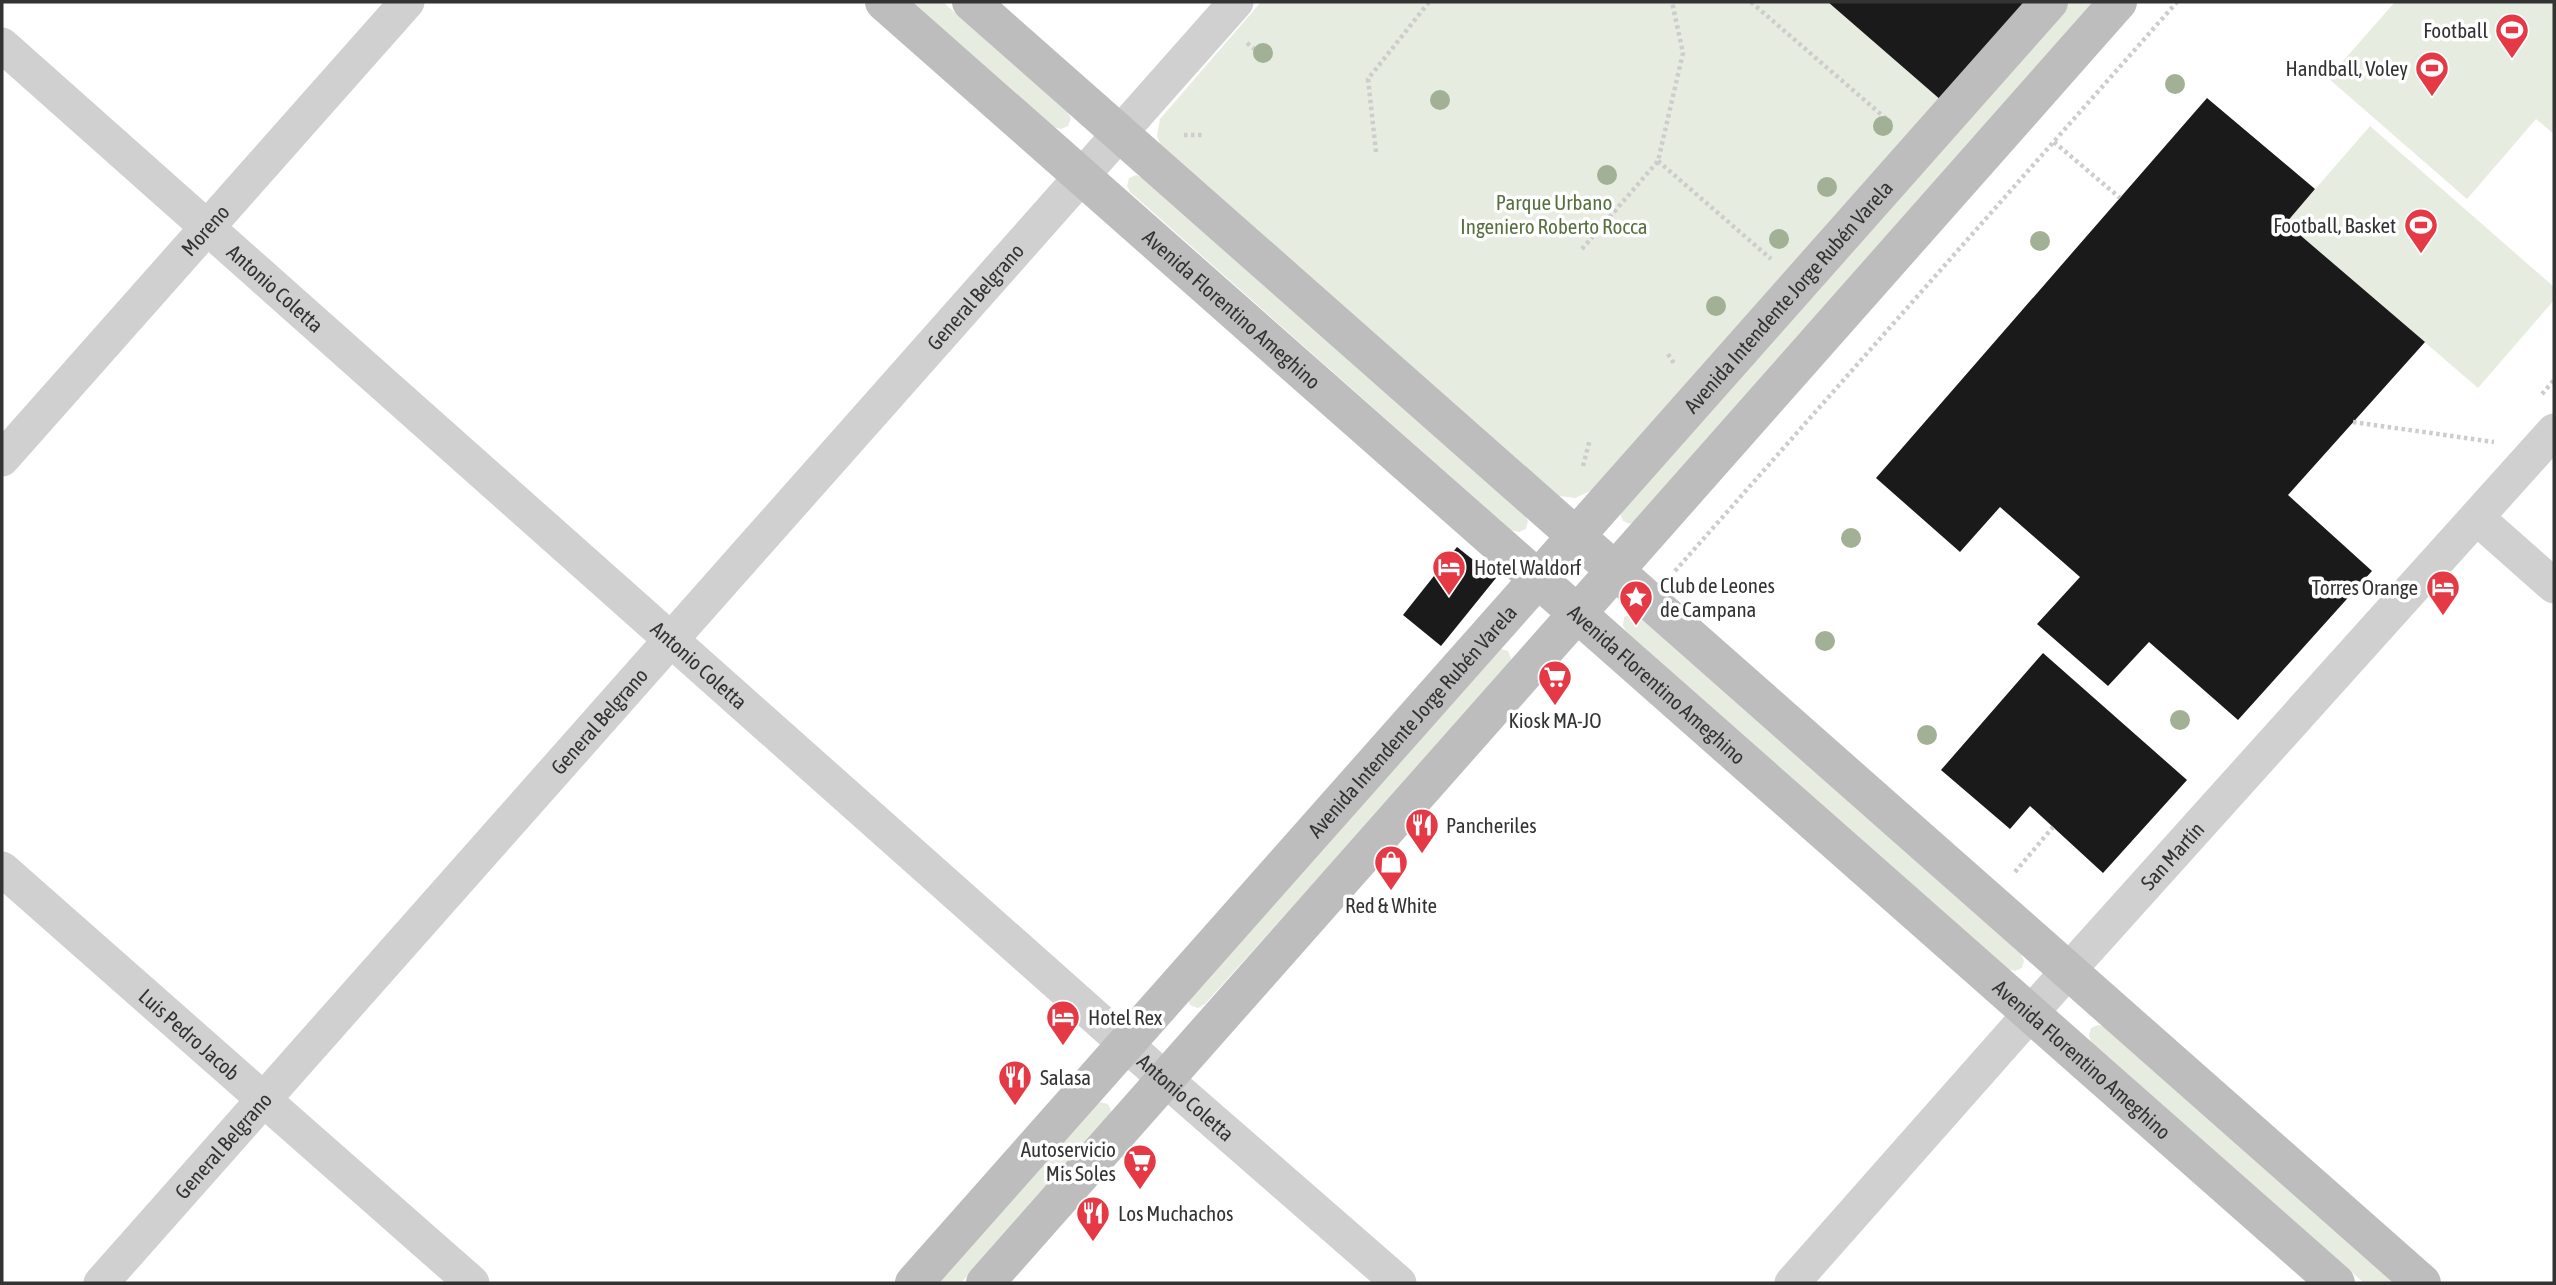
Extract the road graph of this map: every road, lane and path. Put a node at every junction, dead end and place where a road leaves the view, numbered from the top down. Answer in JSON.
{"nodes":[{"id":1,"x":407,"y":2,"type":"edge"},
{"id":2,"x":884,"y":2,"type":"edge"},
{"id":3,"x":971,"y":2,"type":"edge"},
{"id":4,"x":1236,"y":2,"type":"edge"},
{"id":5,"x":1429,"y":2,"type":"edge"},
{"id":6,"x":1672,"y":2,"type":"edge"},
{"id":7,"x":1751,"y":2,"type":"edge"},
{"id":8,"x":2049,"y":2,"type":"edge"},
{"id":9,"x":2118,"y":2,"type":"edge"},
{"id":10,"x":2177,"y":2,"type":"edge"},
{"id":11,"x":2,"y":45,"type":"edge"},
{"id":12,"x":2021,"y":112,"type":"junction"},
{"id":13,"x":1897,"y":128,"type":"dead end"},
{"id":14,"x":1119,"y":133,"type":"junction"},
{"id":15,"x":2054,"y":142,"type":"junction"},
{"id":16,"x":1376,"y":152,"type":"dead end"},
{"id":17,"x":1658,"y":162,"type":"junction"},
{"id":18,"x":1081,"y":176,"type":"junction"},
{"id":19,"x":2120,"y":198,"type":"dead end"},
{"id":20,"x":207,"y":228,"type":"junction"},
{"id":21,"x":1582,"y":249,"type":"dead end"},
{"id":22,"x":1778,"y":265,"type":"dead end"},
{"id":23,"x":2353,"y":422,"type":"dead end"},
{"id":24,"x":2546,"y":440,"type":"edge"},
{"id":25,"x":2,"y":459,"type":"edge"},
{"id":26,"x":2477,"y":518,"type":"junction"},
{"id":27,"x":1576,"y":536,"type":"junction"},
{"id":28,"x":1615,"y":571,"type":"junction"},
{"id":29,"x":1670,"y":577,"type":"dead end"},
{"id":30,"x":1538,"y":579,"type":"junction"},
{"id":31,"x":2554,"y":586,"type":"edge"},
{"id":32,"x":1577,"y":614,"type":"junction"},
{"id":33,"x":671,"y":640,"type":"junction"},
{"id":34,"x":2053,"y":827,"type":"dead end"},
{"id":35,"x":2,"y":869,"type":"edge"},
{"id":36,"x":1990,"y":902,"type":"junction"},
{"id":37,"x":2068,"y":971,"type":"junction"},
{"id":38,"x":2031,"y":1014,"type":"junction"},
{"id":39,"x":1126,"y":1044,"type":"junction"},
{"id":40,"x":1166,"y":1079,"type":"junction"},
{"id":41,"x":263,"y":1100,"type":"junction"},
{"id":42,"x":101,"y":1283,"type":"edge"},
{"id":43,"x":472,"y":1283,"type":"edge"},
{"id":44,"x":914,"y":1283,"type":"edge"},
{"id":45,"x":985,"y":1283,"type":"edge"},
{"id":46,"x":1399,"y":1283,"type":"edge"},
{"id":47,"x":1792,"y":1283,"type":"edge"},
{"id":48,"x":2336,"y":1283,"type":"edge"},
{"id":49,"x":2422,"y":1283,"type":"edge"}],
"edges":[{"from":1,"to":20,"type":"street","name":"Moreno"},
{"from":2,"to":18,"type":"main road","name":"Avenida Florentino Ameghino"},
{"from":3,"to":14,"type":"main road"},
{"from":4,"to":14,"type":"street","name":"General Belgrano"},
{"from":5,"to":16,"type":"path"},
{"from":6,"to":17,"type":"path"},
{"from":7,"to":13,"type":"path"},
{"from":8,"to":27,"type":"main road","name":"Avenida Intendente Jorge Rubén Varela"},
{"from":9,"to":12,"type":"main road"},
{"from":10,"to":15,"type":"path"},
{"from":11,"to":20,"type":"street","name":"Antonio Coletta"},
{"from":12,"to":15,"type":"path"},
{"from":12,"to":28,"type":"main road"},
{"from":14,"to":18,"type":"street","name":"General Belgrano"},
{"from":14,"to":27,"type":"main road"},
{"from":15,"to":19,"type":"path"},
{"from":15,"to":29,"type":"path"},
{"from":17,"to":21,"type":"path"},
{"from":17,"to":22,"type":"path"},
{"from":18,"to":30,"type":"main road","name":"Avenida Florentino Ameghino"},
{"from":18,"to":33,"type":"street","name":"General Belgrano"},
{"from":20,"to":25,"type":"street","name":"Moreno"},
{"from":20,"to":33,"type":"street","name":"Antonio Coletta"},
{"from":23,"to":24,"type":"path"},
{"from":24,"to":26,"type":"street","name":"San Martín"},
{"from":26,"to":31,"type":"street"},
{"from":26,"to":37,"type":"street","name":"San Martín"},
{"from":27,"to":28,"type":"main road"},
{"from":27,"to":30,"type":"main road","name":"Avenida Intendente Jorge Rubén Varela"},
{"from":28,"to":32,"type":"main road"},
{"from":28,"to":36,"type":"main road"},
{"from":30,"to":32,"type":"main road","name":"Avenida Florentino Ameghino"},
{"from":30,"to":39,"type":"main road","name":"Avenida Intendente Jorge Rubén Varela"},
{"from":32,"to":38,"type":"main road","name":"Avenida Florentino Ameghino"},
{"from":32,"to":40,"type":"main road"},
{"from":33,"to":39,"type":"street","name":"Antonio Coletta"},
{"from":33,"to":41,"type":"street","name":"General Belgrano"},
{"from":34,"to":36,"type":"path"},
{"from":35,"to":41,"type":"street","name":"Luis Pedro Jacob"},
{"from":36,"to":37,"type":"main road"},
{"from":37,"to":38,"type":"street","name":"San Martín"},
{"from":37,"to":49,"type":"main road"},
{"from":38,"to":47,"type":"street","name":"San Martín"},
{"from":38,"to":48,"type":"main road","name":"Avenida Florentino Ameghino"},
{"from":39,"to":40,"type":"street","name":"Antonio Coletta"},
{"from":39,"to":44,"type":"main road","name":"Avenida Intendente Jorge Rubén Varela"},
{"from":40,"to":45,"type":"main road"},
{"from":40,"to":46,"type":"street","name":"Antonio Coletta"},
{"from":41,"to":42,"type":"street","name":"General Belgrano"},
{"from":41,"to":43,"type":"street","name":"Luis Pedro Jacob"}]}
